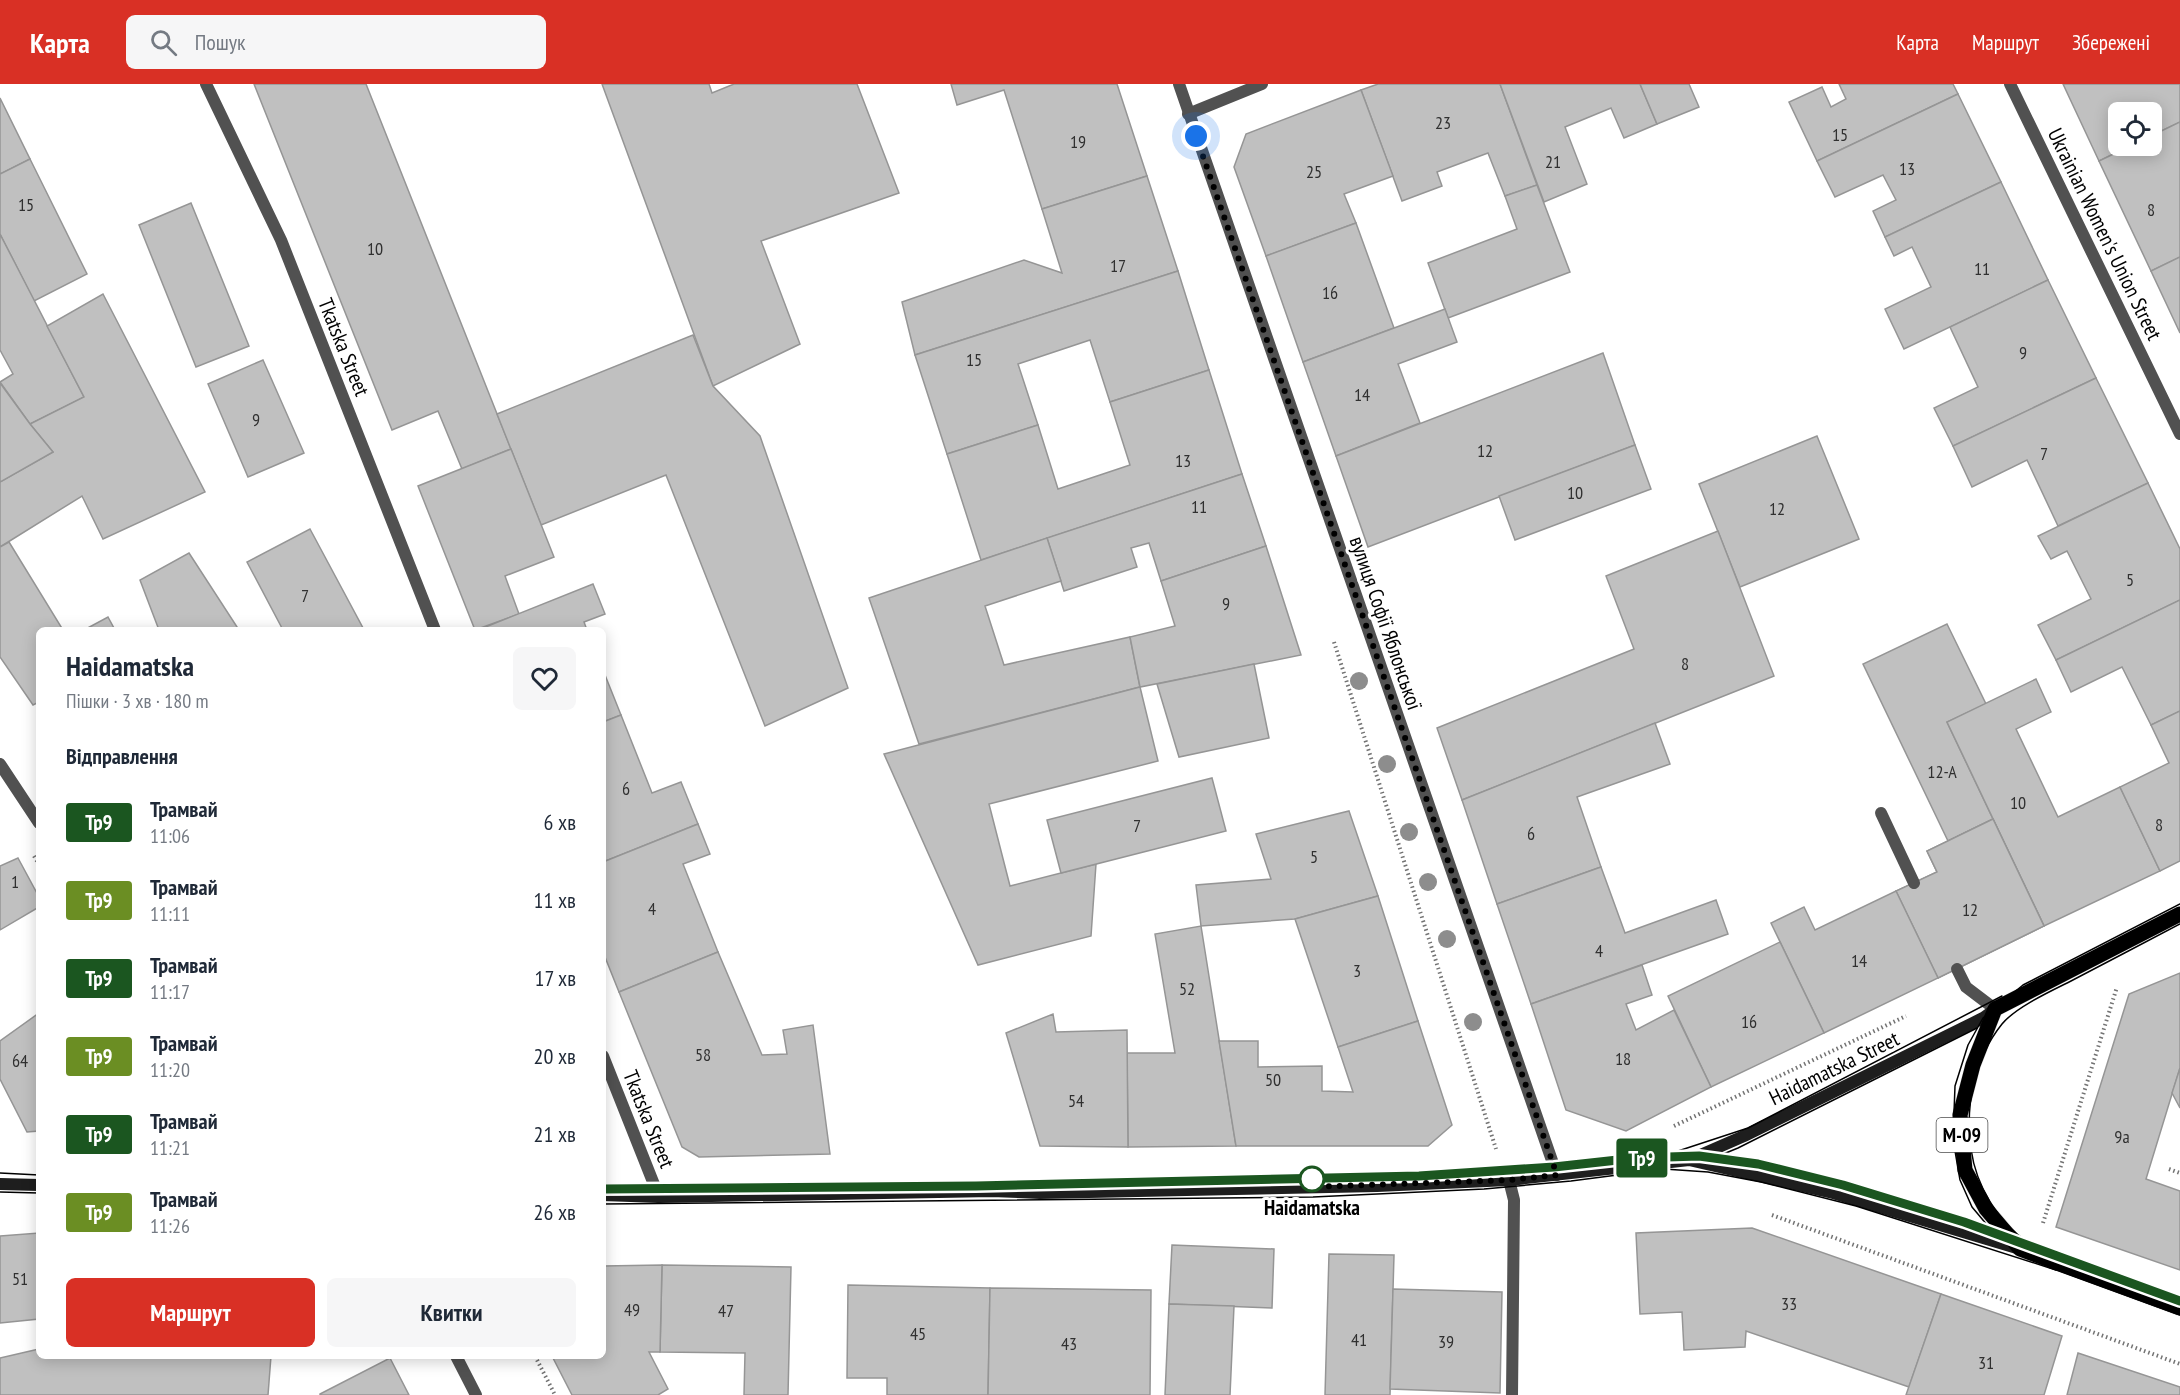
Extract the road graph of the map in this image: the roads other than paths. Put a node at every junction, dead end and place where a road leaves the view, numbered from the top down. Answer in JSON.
{"nodes":[{"id":1,"x":206,"y":84,"type":"edge"},
{"id":2,"x":1179,"y":84,"type":"edge"},
{"id":3,"x":1262,"y":84,"type":"edge"},
{"id":4,"x":2010,"y":84,"type":"edge"},
{"id":5,"x":1188,"y":114,"type":"junction"},
{"id":6,"x":2180,"y":434,"type":"edge"},
{"id":7,"x":434,"y":627,"type":"edge"},
{"id":8,"x":0,"y":765,"type":"edge"},
{"id":9,"x":1881,"y":813,"type":"dead end"},
{"id":10,"x":36,"y":819,"type":"edge"},
{"id":11,"x":1914,"y":883,"type":"dead end"},
{"id":12,"x":2180,"y":914,"type":"edge"},
{"id":13,"x":1957,"y":969,"type":"dead end"},
{"id":14,"x":1995,"y":1009,"type":"junction"},
{"id":15,"x":606,"y":1064,"type":"edge"},
{"id":16,"x":1689,"y":1160,"type":"junction"},
{"id":17,"x":1557,"y":1175,"type":"junction"},
{"id":18,"x":1509,"y":1180,"type":"junction"},
{"id":19,"x":0,"y":1184,"type":"edge"},
{"id":20,"x":36,"y":1185,"type":"edge"},
{"id":21,"x":606,"y":1196,"type":"edge"},
{"id":22,"x":659,"y":1197,"type":"junction"},
{"id":23,"x":2020,"y":1249,"type":"junction"},
{"id":24,"x":2180,"y":1308,"type":"edge"},
{"id":25,"x":458,"y":1359,"type":"edge"},
{"id":26,"x":476,"y":1395,"type":"edge"},
{"id":27,"x":1512,"y":1395,"type":"edge"}],
"edges":[{"from":1,"to":7,"type":"street","name":"Tkatska Street"},
{"from":2,"to":5,"type":"street","name":"вулиця Софії Яблонської"},
{"from":3,"to":5,"type":"street"},
{"from":4,"to":6,"type":"street","name":"Ukrainian Women's Union Street"},
{"from":5,"to":17,"type":"street","name":"вулиця Софії Яблонської"},
{"from":8,"to":10,"type":"street"},
{"from":9,"to":11,"type":"street"},
{"from":12,"to":14,"type":"main road","name":"Haidamatska Street"},
{"from":13,"to":14,"type":"street"},
{"from":14,"to":16,"type":"main road","name":"Haidamatska Street"},
{"from":14,"to":23,"type":"main road","number":"М-09"},
{"from":15,"to":22,"type":"street","name":"Tkatska Street"},
{"from":16,"to":17,"type":"main road"},
{"from":16,"to":23,"type":"main road"},
{"from":17,"to":18,"type":"main road"},
{"from":18,"to":22,"type":"main road"},
{"from":18,"to":27,"type":"street"},
{"from":19,"to":20,"type":"main road"},
{"from":21,"to":22,"type":"main road"},
{"from":23,"to":24,"type":"main road","number":"М-09"},
{"from":25,"to":26,"type":"street"}]}
